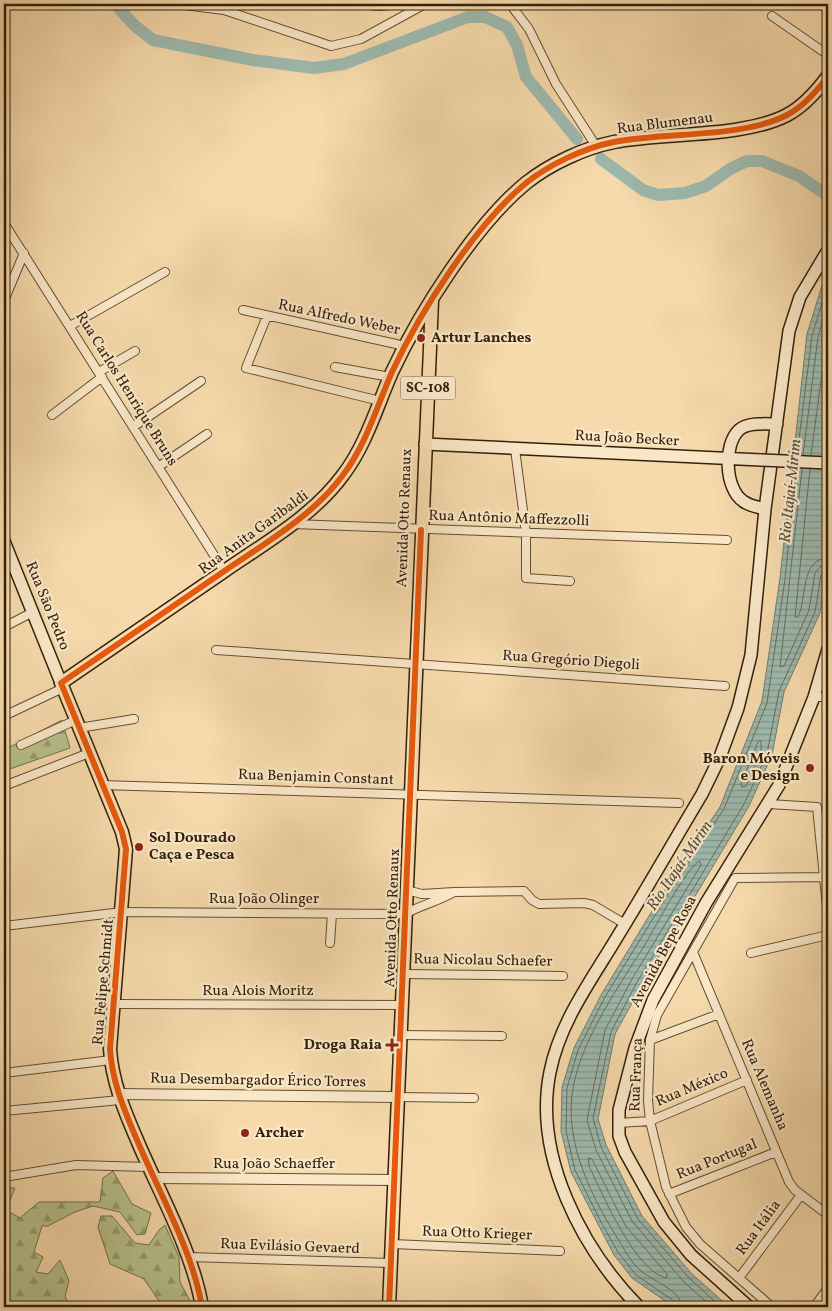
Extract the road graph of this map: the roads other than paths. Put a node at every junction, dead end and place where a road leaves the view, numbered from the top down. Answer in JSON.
{"nodes":[{"id":1,"x":176,"y":4,"type":"edge"},
{"id":2,"x":360,"y":4,"type":"edge"},
{"id":3,"x":402,"y":4,"type":"edge"},
{"id":4,"x":425,"y":4,"type":"edge"},
{"id":5,"x":510,"y":4,"type":"edge"},
{"id":6,"x":772,"y":16,"type":"dead end"},
{"id":7,"x":828,"y":55,"type":"edge"},
{"id":8,"x":826,"y":83,"type":"edge"},
{"id":9,"x":596,"y":146,"type":"junction"},
{"id":10,"x":4,"y":222,"type":"edge"},
{"id":11,"x":828,"y":250,"type":"edge"},
{"id":12,"x":24,"y":253,"type":"junction"},
{"id":13,"x":165,"y":272,"type":"dead end"},
{"id":14,"x":432,"y":299,"type":"junction"},
{"id":15,"x":4,"y":300,"type":"edge"},
{"id":16,"x":244,"y":310,"type":"dead end"},
{"id":17,"x":267,"y":316,"type":"junction"},
{"id":18,"x":70,"y":326,"type":"junction"},
{"id":19,"x":414,"y":331,"type":"junction"},
{"id":20,"x":431,"y":332,"type":"junction"},
{"id":21,"x":405,"y":346,"type":"junction"},
{"id":22,"x":135,"y":351,"type":"dead end"},
{"id":23,"x":335,"y":367,"type":"dead end"},
{"id":24,"x":100,"y":375,"type":"junction"},
{"id":25,"x":390,"y":377,"type":"junction"},
{"id":26,"x":200,"y":381,"type":"dead end"},
{"id":27,"x":380,"y":401,"type":"junction"},
{"id":28,"x":52,"y":415,"type":"dead end"},
{"id":29,"x":777,"y":424,"type":"junction"},
{"id":30,"x":133,"y":427,"type":"junction"},
{"id":31,"x":207,"y":434,"type":"dead end"},
{"id":32,"x":425,"y":444,"type":"junction"},
{"id":33,"x":515,"y":448,"type":"junction"},
{"id":34,"x":730,"y":458,"type":"junction"},
{"id":35,"x":828,"y":463,"type":"edge"},
{"id":36,"x":158,"y":467,"type":"junction"},
{"id":37,"x":765,"y":509,"type":"junction"},
{"id":38,"x":291,"y":524,"type":"junction"},
{"id":39,"x":421,"y":530,"type":"junction"},
{"id":40,"x":526,"y":533,"type":"junction"},
{"id":41,"x":727,"y":540,"type":"dead end"},
{"id":42,"x":4,"y":541,"type":"edge"},
{"id":43,"x":224,"y":572,"type":"junction"},
{"id":44,"x":570,"y":581,"type":"dead end"},
{"id":45,"x":33,"y":612,"type":"junction"},
{"id":46,"x":4,"y":627,"type":"edge"},
{"id":47,"x":828,"y":649,"type":"edge"},
{"id":48,"x":216,"y":650,"type":"dead end"},
{"id":49,"x":416,"y":664,"type":"junction"},
{"id":50,"x":62,"y":686,"type":"junction"},
{"id":51,"x":725,"y":686,"type":"dead end"},
{"id":52,"x":814,"y":697,"type":"junction"},
{"id":53,"x":828,"y":697,"type":"edge"},
{"id":54,"x":4,"y":716,"type":"edge"},
{"id":55,"x":134,"y":719,"type":"dead end"},
{"id":56,"x":77,"y":724,"type":"junction"},
{"id":57,"x":21,"y":745,"type":"dead end"},
{"id":58,"x":89,"y":753,"type":"junction"},
{"id":59,"x":102,"y":785,"type":"junction"},
{"id":60,"x":4,"y":786,"type":"edge"},
{"id":61,"x":410,"y":794,"type":"junction"},
{"id":62,"x":679,"y":803,"type":"dead end"},
{"id":63,"x":768,"y":804,"type":"junction"},
{"id":64,"x":823,"y":877,"type":"junction"},
{"id":65,"x":406,"y":890,"type":"junction"},
{"id":66,"x":826,"y":891,"type":"edge"},
{"id":67,"x":454,"y":892,"type":"junction"},
{"id":68,"x":122,"y":912,"type":"junction"},
{"id":69,"x":332,"y":914,"type":"junction"},
{"id":70,"x":405,"y":914,"type":"junction"},
{"id":71,"x":828,"y":918,"type":"edge"},
{"id":72,"x":625,"y":924,"type":"junction"},
{"id":73,"x":4,"y":926,"type":"edge"},
{"id":74,"x":828,"y":935,"type":"edge"},
{"id":75,"x":330,"y":943,"type":"dead end"},
{"id":76,"x":693,"y":952,"type":"junction"},
{"id":77,"x":750,"y":953,"type":"dead end"},
{"id":78,"x":403,"y":974,"type":"junction"},
{"id":79,"x":563,"y":976,"type":"dead end"},
{"id":80,"x":114,"y":1004,"type":"junction"},
{"id":81,"x":402,"y":1004,"type":"junction"},
{"id":82,"x":719,"y":1014,"type":"junction"},
{"id":83,"x":400,"y":1035,"type":"junction"},
{"id":84,"x":502,"y":1036,"type":"dead end"},
{"id":85,"x":650,"y":1040,"type":"junction"},
{"id":86,"x":111,"y":1060,"type":"junction"},
{"id":87,"x":4,"y":1073,"type":"edge"},
{"id":88,"x":747,"y":1080,"type":"junction"},
{"id":89,"x":119,"y":1097,"type":"junction"},
{"id":90,"x":398,"y":1097,"type":"junction"},
{"id":91,"x":474,"y":1098,"type":"dead end"},
{"id":92,"x":4,"y":1111,"type":"edge"},
{"id":93,"x":650,"y":1121,"type":"junction"},
{"id":94,"x":618,"y":1123,"type":"junction"},
{"id":95,"x":776,"y":1152,"type":"junction"},
{"id":96,"x":151,"y":1173,"type":"junction"},
{"id":97,"x":4,"y":1177,"type":"edge"},
{"id":98,"x":394,"y":1180,"type":"junction"},
{"id":99,"x":669,"y":1194,"type":"junction"},
{"id":100,"x":800,"y":1195,"type":"junction"},
{"id":101,"x":828,"y":1215,"type":"edge"},
{"id":102,"x":392,"y":1244,"type":"junction"},
{"id":103,"x":560,"y":1251,"type":"dead end"},
{"id":104,"x":188,"y":1257,"type":"junction"},
{"id":105,"x":391,"y":1263,"type":"junction"},
{"id":106,"x":739,"y":1278,"type":"junction"},
{"id":107,"x":828,"y":1288,"type":"edge"},
{"id":108,"x":202,"y":1307,"type":"edge"},
{"id":109,"x":389,"y":1307,"type":"edge"},
{"id":110,"x":639,"y":1307,"type":"edge"},
{"id":111,"x":749,"y":1307,"type":"edge"},
{"id":112,"x":772,"y":1307,"type":"edge"},
{"id":113,"x":814,"y":1307,"type":"edge"}],
"edges":[{"from":1,"to":4,"type":"street"},
{"from":2,"to":3,"type":"street"},
{"from":5,"to":9,"type":"street"},
{"from":6,"to":7,"type":"street"},
{"from":8,"to":9,"type":"main road","name":"Rua Blumenau","number":"SC-108"},
{"from":9,"to":14,"type":"main road","name":"Rua Blumenau","number":"SC-108"},
{"from":10,"to":12,"type":"street","name":"Rua Carlos Henrique Bruns"},
{"from":11,"to":29,"type":"main road"},
{"from":12,"to":15,"type":"street"},
{"from":12,"to":18,"type":"street","name":"Rua Carlos Henrique Bruns"},
{"from":13,"to":18,"type":"street"},
{"from":14,"to":19,"type":"main road","name":"Rua Anita Garibaldi","number":"SC-108"},
{"from":14,"to":20,"type":"main road","name":"Avenida Otto Renaux","number":"SC-108"},
{"from":16,"to":17,"type":"street","name":"Rua Alfredo Weber"},
{"from":17,"to":21,"type":"street","name":"Rua Alfredo Weber"},
{"from":17,"to":27,"type":"street","name":"Rua Alfredo Weber"},
{"from":18,"to":24,"type":"street","name":"Rua Carlos Henrique Bruns"},
{"from":19,"to":20,"type":"main road"},
{"from":19,"to":21,"type":"main road","name":"Rua Anita Garibaldi","number":"SC-108"},
{"from":20,"to":32,"type":"main road","name":"Avenida Otto Renaux","number":"SC-108"},
{"from":21,"to":25,"type":"main road","name":"Rua Anita Garibaldi","number":"SC-108"},
{"from":22,"to":24,"type":"street"},
{"from":23,"to":25,"type":"street"},
{"from":24,"to":28,"type":"street"},
{"from":24,"to":30,"type":"street","name":"Rua Carlos Henrique Bruns"},
{"from":25,"to":27,"type":"main road","name":"Rua Anita Garibaldi","number":"SC-108"},
{"from":26,"to":30,"type":"street"},
{"from":27,"to":38,"type":"main road","name":"Rua Anita Garibaldi","number":"SC-108"},
{"from":29,"to":34,"type":"main road"},
{"from":29,"to":37,"type":"main road"},
{"from":30,"to":36,"type":"street","name":"Rua Carlos Henrique Bruns"},
{"from":31,"to":36,"type":"street"},
{"from":32,"to":33,"type":"main road","name":"Rua João Becker"},
{"from":32,"to":39,"type":"main road","name":"Avenida Otto Renaux","number":"SC-108"},
{"from":33,"to":34,"type":"main road","name":"Rua João Becker"},
{"from":33,"to":40,"type":"street"},
{"from":34,"to":35,"type":"main road","name":"Rua João Becker","bridge":true},
{"from":34,"to":37,"type":"main road"},
{"from":36,"to":43,"type":"street","name":"Rua Carlos Henrique Bruns"},
{"from":37,"to":72,"type":"main road"},
{"from":38,"to":39,"type":"street","name":"Rua Antônio Maffezzolli"},
{"from":38,"to":43,"type":"main road","name":"Rua Anita Garibaldi","number":"SC-108"},
{"from":39,"to":40,"type":"street","name":"Rua Antônio Maffezzolli"},
{"from":39,"to":49,"type":"main road","name":"Avenida Otto Renaux","number":"SC-108"},
{"from":40,"to":41,"type":"street","name":"Rua Antônio Maffezzolli"},
{"from":40,"to":44,"type":"street"},
{"from":42,"to":45,"type":"main road","name":"Rua São Pedro"},
{"from":43,"to":50,"type":"main road","name":"Rua Anita Garibaldi","number":"SC-108"},
{"from":45,"to":46,"type":"street"},
{"from":45,"to":50,"type":"main road","name":"Rua São Pedro"},
{"from":47,"to":52,"type":"main road","name":"Avenida Bepe Rosa"},
{"from":48,"to":49,"type":"street","name":"Rua Gregório Diegoli"},
{"from":49,"to":51,"type":"street","name":"Rua Gregório Diegoli"},
{"from":49,"to":61,"type":"main road","name":"Avenida Otto Renaux","number":"SC-108"},
{"from":50,"to":54,"type":"street"},
{"from":50,"to":56,"type":"main road","name":"Rua Felipe Schmidt"},
{"from":52,"to":53,"type":"street"},
{"from":52,"to":63,"type":"main road","name":"Avenida Bepe Rosa"},
{"from":55,"to":56,"type":"street"},
{"from":56,"to":57,"type":"street"},
{"from":56,"to":58,"type":"main road","name":"Rua Felipe Schmidt"},
{"from":58,"to":59,"type":"main road","name":"Rua Felipe Schmidt"},
{"from":58,"to":60,"type":"street"},
{"from":59,"to":61,"type":"street","name":"Rua Benjamin Constant"},
{"from":59,"to":68,"type":"main road","name":"Rua Felipe Schmidt"},
{"from":61,"to":62,"type":"street","name":"Rua Benjamin Constant"},
{"from":61,"to":65,"type":"main road","name":"Avenida Otto Renaux","number":"SC-108"},
{"from":63,"to":64,"type":"street"},
{"from":63,"to":94,"type":"main road","name":"Avenida Bepe Rosa"},
{"from":64,"to":66,"type":"street"},
{"from":64,"to":76,"type":"street","name":"Rua França"},
{"from":65,"to":67,"type":"street"},
{"from":65,"to":70,"type":"main road","name":"Avenida Otto Renaux","number":"SC-108"},
{"from":66,"to":71,"type":"street"},
{"from":67,"to":70,"type":"street"},
{"from":67,"to":72,"type":"street"},
{"from":68,"to":69,"type":"street","name":"Rua João Olinger"},
{"from":68,"to":73,"type":"street","name":"Rua João Olinger"},
{"from":68,"to":80,"type":"main road","name":"Rua Felipe Schmidt"},
{"from":69,"to":70,"type":"street","name":"Rua João Olinger"},
{"from":69,"to":75,"type":"street"},
{"from":70,"to":78,"type":"main road","name":"Avenida Otto Renaux","number":"SC-108"},
{"from":72,"to":110,"type":"main road"},
{"from":74,"to":77,"type":"street"},
{"from":76,"to":82,"type":"street","name":"Rua Alemanha"},
{"from":76,"to":85,"type":"street","name":"Rua França"},
{"from":78,"to":79,"type":"street","name":"Rua Nicolau Schaefer"},
{"from":78,"to":81,"type":"main road","name":"Avenida Otto Renaux","number":"SC-108"},
{"from":80,"to":81,"type":"street","name":"Rua Alois Moritz"},
{"from":80,"to":86,"type":"main road","name":"Rua Felipe Schmidt"},
{"from":81,"to":83,"type":"main road","name":"Avenida Otto Renaux","number":"SC-108"},
{"from":82,"to":85,"type":"street"},
{"from":82,"to":88,"type":"street","name":"Rua Alemanha"},
{"from":83,"to":84,"type":"street"},
{"from":83,"to":90,"type":"main road","name":"Avenida Otto Renaux","number":"SC-108"},
{"from":85,"to":93,"type":"street","name":"Rua França"},
{"from":86,"to":87,"type":"street"},
{"from":86,"to":89,"type":"main road","name":"Rua Felipe Schmidt"},
{"from":88,"to":93,"type":"street","name":"Rua México"},
{"from":88,"to":95,"type":"street","name":"Rua Alemanha"},
{"from":89,"to":90,"type":"street","name":"Rua Desembargador Érico Torres"},
{"from":89,"to":92,"type":"street"},
{"from":89,"to":96,"type":"main road","name":"Rua Felipe Schmidt"},
{"from":90,"to":91,"type":"street"},
{"from":90,"to":98,"type":"main road","name":"Avenida Otto Renaux","number":"SC-108"},
{"from":93,"to":94,"type":"street","name":"Rua México"},
{"from":93,"to":99,"type":"street","name":"Rua França"},
{"from":94,"to":111,"type":"main road","name":"Avenida Bepe Rosa"},
{"from":95,"to":99,"type":"street","name":"Rua Portugal"},
{"from":95,"to":100,"type":"street","name":"Rua Alemanha"},
{"from":96,"to":97,"type":"street"},
{"from":96,"to":98,"type":"street","name":"Rua João Schaeffer"},
{"from":96,"to":104,"type":"main road","name":"Rua Felipe Schmidt"},
{"from":98,"to":102,"type":"main road","name":"Avenida Otto Renaux","number":"SC-108"},
{"from":99,"to":106,"type":"street","name":"Rua França"},
{"from":100,"to":101,"type":"street","name":"Rua Alemanha"},
{"from":100,"to":106,"type":"street","name":"Rua Itália"},
{"from":102,"to":103,"type":"street","name":"Rua Otto Krieger"},
{"from":102,"to":105,"type":"main road","name":"Avenida Otto Renaux","number":"SC-108"},
{"from":104,"to":105,"type":"street","name":"Rua Evilásio Gevaerd"},
{"from":104,"to":108,"type":"main road","name":"Rua Felipe Schmidt"},
{"from":105,"to":109,"type":"main road","name":"Avenida Otto Renaux","number":"SC-108"},
{"from":106,"to":112,"type":"street","name":"Rua França"},
{"from":107,"to":113,"type":"street"}]}
